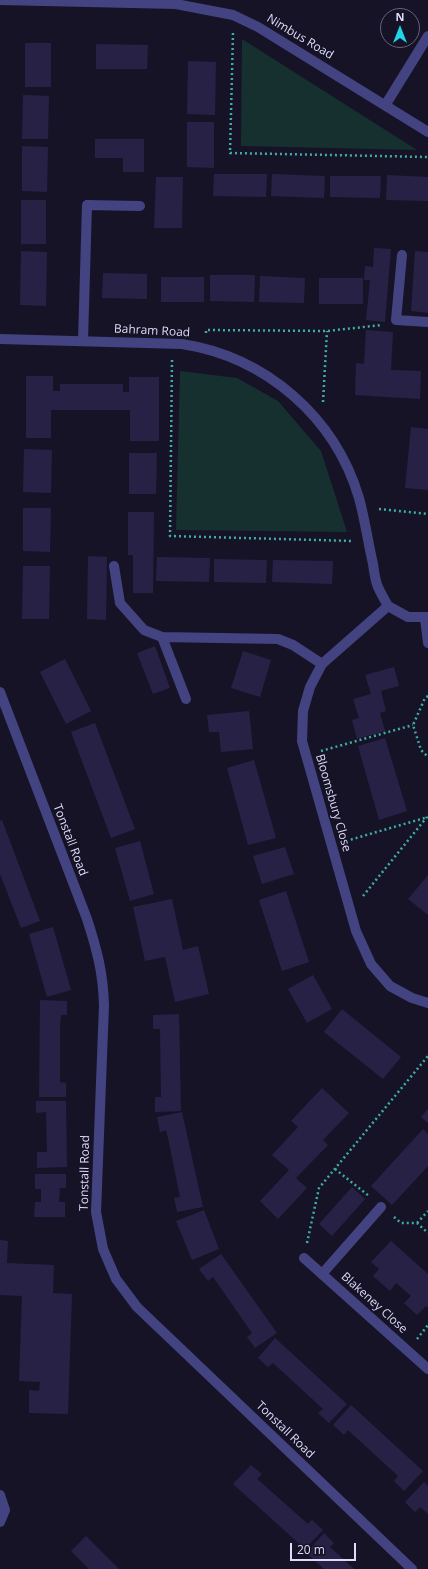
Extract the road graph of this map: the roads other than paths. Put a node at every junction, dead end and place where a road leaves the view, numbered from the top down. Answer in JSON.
{"nodes":[{"id":1,"x":0,"y":0,"type":"edge"},
{"id":2,"x":428,"y":36,"type":"edge"},
{"id":3,"x":386,"y":104,"type":"junction"},
{"id":4,"x":428,"y":132,"type":"edge"},
{"id":5,"x":140,"y":206,"type":"dead end"},
{"id":6,"x":402,"y":255,"type":"dead end"},
{"id":7,"x":428,"y":322,"type":"edge"},
{"id":8,"x":0,"y":339,"type":"edge"},
{"id":9,"x":83,"y":341,"type":"junction"},
{"id":10,"x":114,"y":566,"type":"dead end"},
{"id":11,"x":388,"y":606,"type":"junction"},
{"id":12,"x":426,"y":617,"type":"edge"},
{"id":13,"x":162,"y":637,"type":"junction"},
{"id":14,"x":428,"y":643,"type":"edge"},
{"id":15,"x":322,"y":664,"type":"junction"},
{"id":16,"x":0,"y":692,"type":"edge"},
{"id":17,"x":186,"y":699,"type":"dead end"},
{"id":18,"x":428,"y":1003,"type":"edge"},
{"id":19,"x":381,"y":1207,"type":"dead end"},
{"id":20,"x":304,"y":1258,"type":"road end"},
{"id":21,"x":322,"y":1274,"type":"junction"},
{"id":22,"x":428,"y":1369,"type":"edge"},
{"id":23,"x":0,"y":1495,"type":"edge"},
{"id":24,"x":0,"y":1522,"type":"edge"},
{"id":25,"x":412,"y":1569,"type":"edge"}],
"edges":[{"from":1,"to":3,"type":"street","name":"Nimbus Road"},
{"from":2,"to":3,"type":"street"},
{"from":3,"to":4,"type":"street","name":"Nimbus Road"},
{"from":5,"to":9,"type":"street"},
{"from":6,"to":7,"type":"street"},
{"from":8,"to":9,"type":"street","name":"Bahram Road"},
{"from":9,"to":11,"type":"street","name":"Bahram Road"},
{"from":10,"to":13,"type":"street"},
{"from":11,"to":12,"type":"street"},
{"from":11,"to":15,"type":"street","name":"Bloomsbury Close"},
{"from":12,"to":14,"type":"street"},
{"from":13,"to":15,"type":"street"},
{"from":13,"to":17,"type":"street"},
{"from":15,"to":18,"type":"street","name":"Bloomsbury Close"},
{"from":16,"to":25,"type":"street","name":"Tonstall Road"},
{"from":19,"to":21,"type":"street"},
{"from":20,"to":21,"type":"street","name":"Blakeney Close"},
{"from":21,"to":22,"type":"street","name":"Blakeney Close"},
{"from":23,"to":24,"type":"street"}]}
